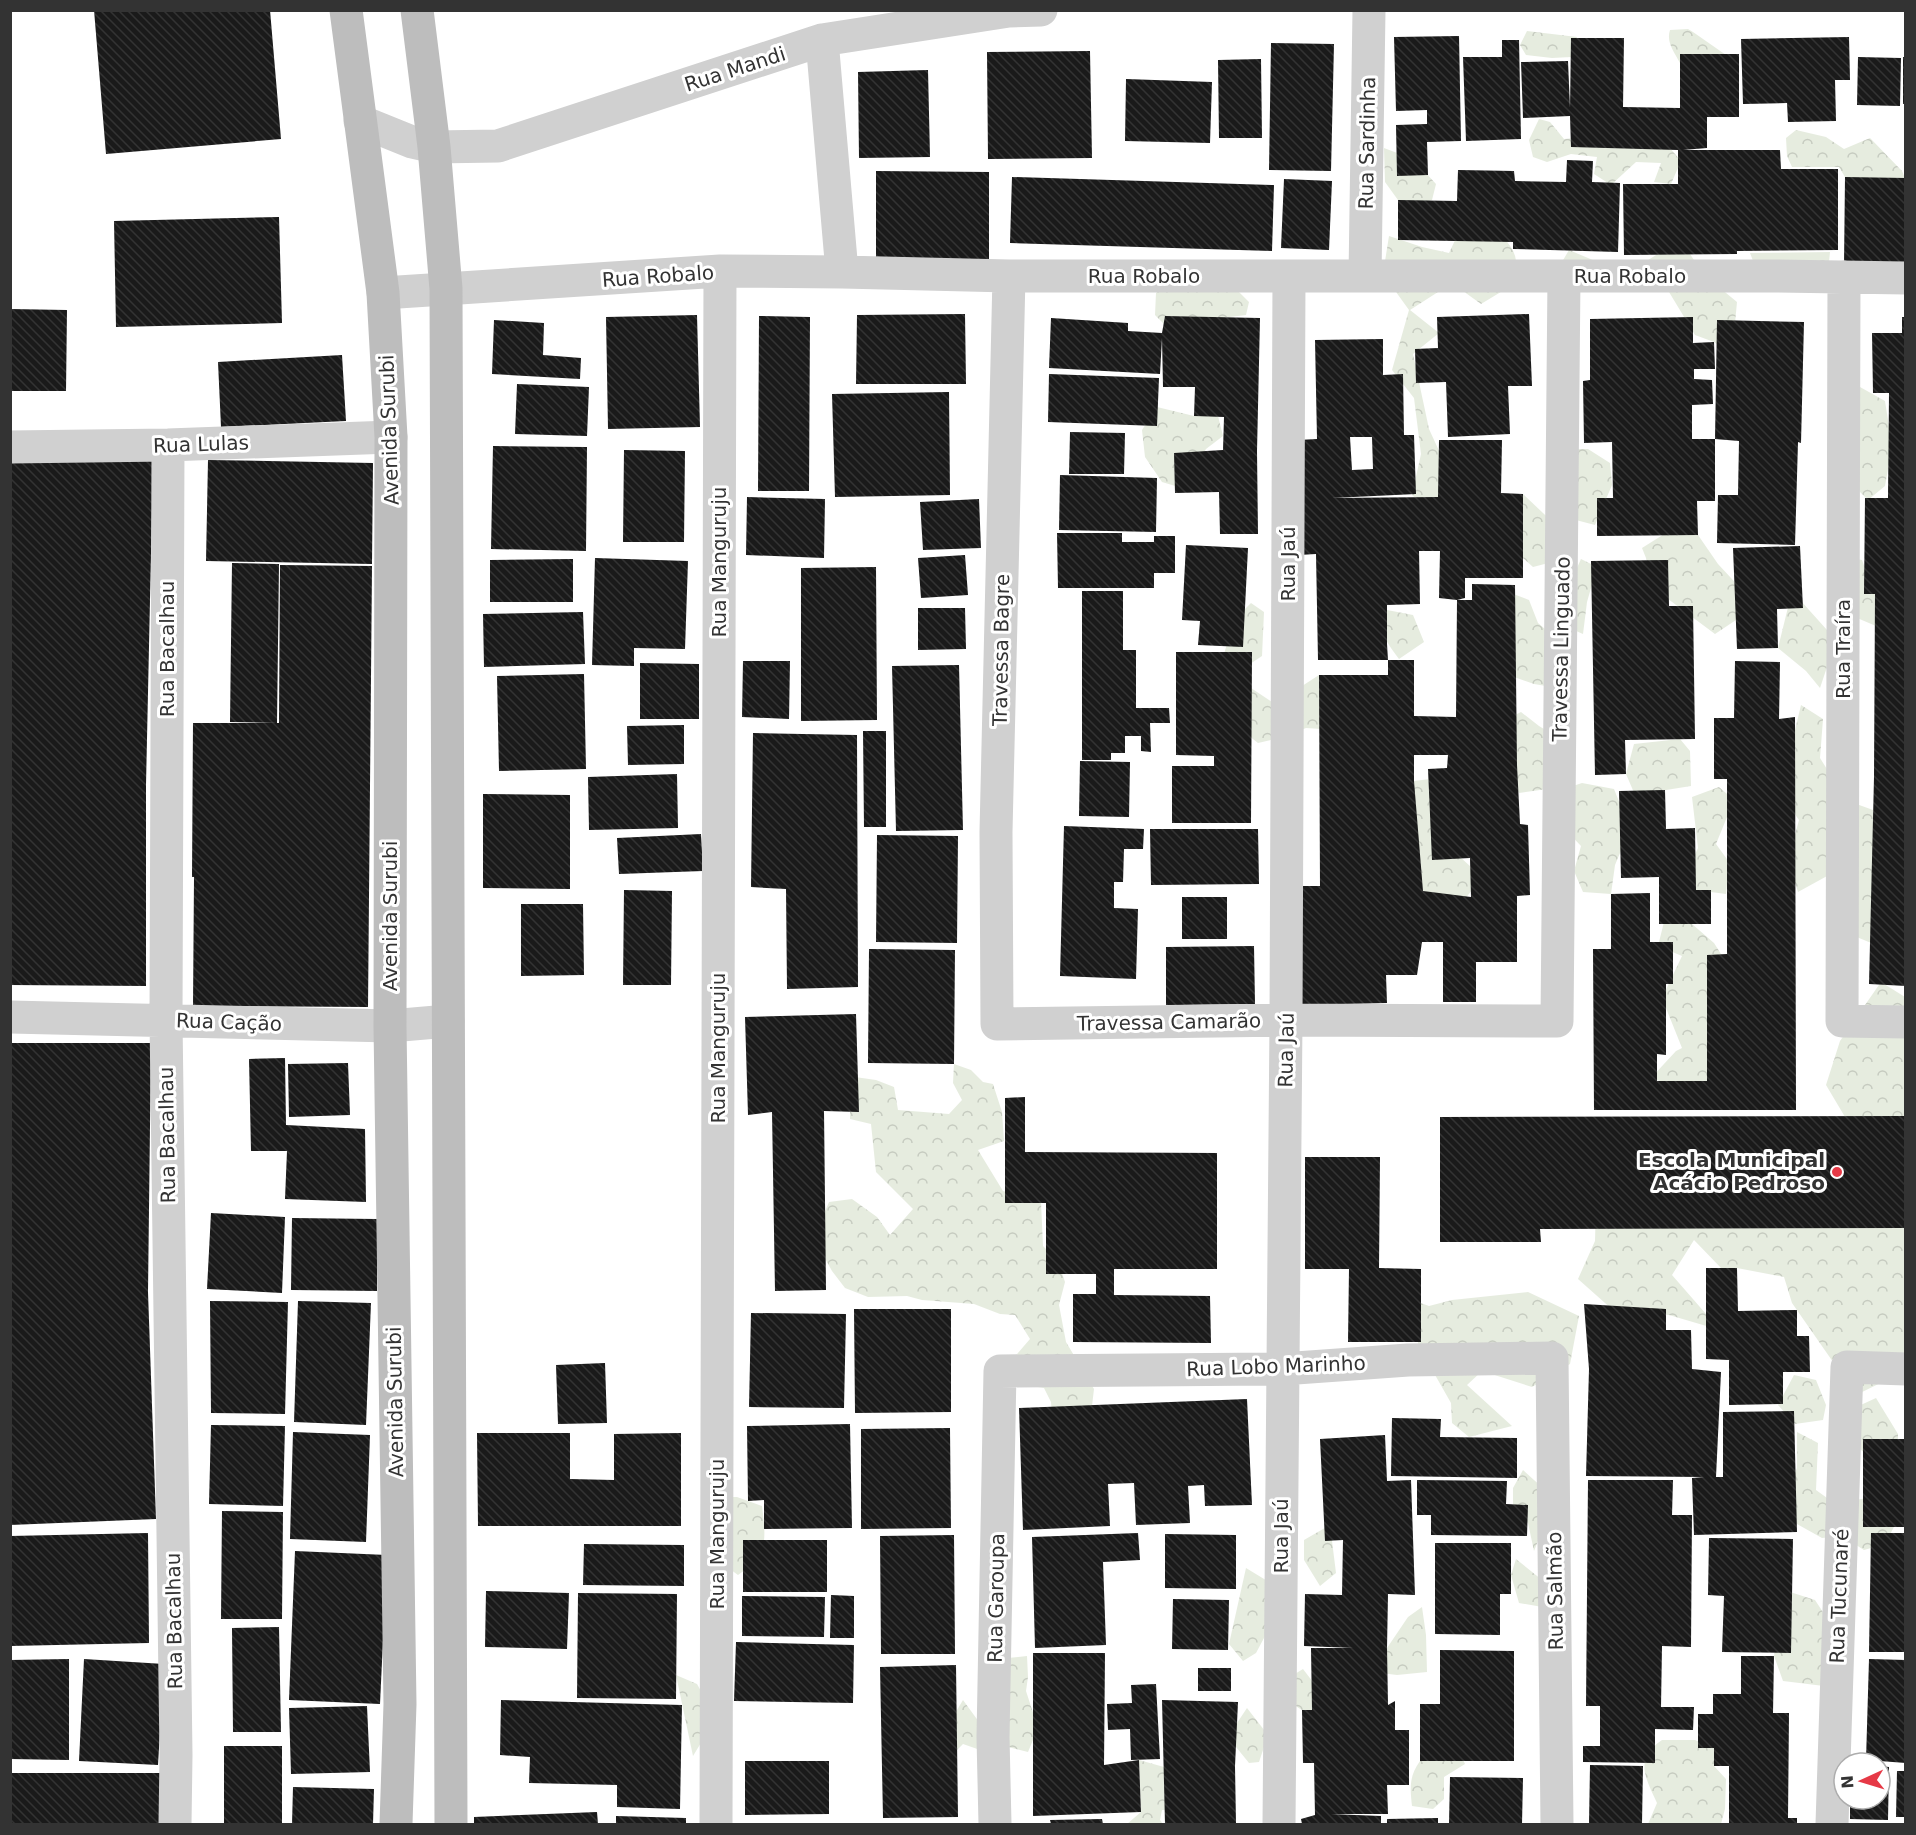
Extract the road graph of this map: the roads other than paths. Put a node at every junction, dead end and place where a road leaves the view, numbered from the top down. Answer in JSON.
{"nodes":[{"id":1,"x":346,"y":10,"type":"edge"},
{"id":2,"x":417,"y":10,"type":"edge"},
{"id":3,"x":1041,"y":10,"type":"edge"},
{"id":4,"x":1369,"y":10,"type":"edge"},
{"id":5,"x":822,"y":40,"type":"junction"},
{"id":6,"x":360,"y":121,"type":"junction"},
{"id":7,"x":434,"y":147,"type":"junction"},
{"id":8,"x":720,"y":271,"type":"junction"},
{"id":9,"x":842,"y":272,"type":"junction"},
{"id":10,"x":1010,"y":276,"type":"junction"},
{"id":11,"x":1289,"y":276,"type":"junction"},
{"id":12,"x":1365,"y":276,"type":"junction"},
{"id":13,"x":1564,"y":276,"type":"junction"},
{"id":14,"x":1844,"y":277,"type":"junction"},
{"id":15,"x":1905,"y":278,"type":"edge"},
{"id":16,"x":446,"y":289,"type":"junction"},
{"id":17,"x":383,"y":293,"type":"junction"},
{"id":18,"x":392,"y":437,"type":"junction"},
{"id":19,"x":168,"y":446,"type":"junction"},
{"id":20,"x":10,"y":447,"type":"edge"},
{"id":21,"x":10,"y":1017,"type":"edge"},
{"id":22,"x":166,"y":1020,"type":"junction"},
{"id":23,"x":1286,"y":1020,"type":"junction"},
{"id":24,"x":448,"y":1021,"type":"junction"},
{"id":25,"x":1557,"y":1021,"type":"joint"},
{"id":26,"x":1905,"y":1022,"type":"edge"},
{"id":27,"x":997,"y":1024,"type":"joint"},
{"id":28,"x":390,"y":1026,"type":"junction"},
{"id":29,"x":1552,"y":1358,"type":"joint"},
{"id":30,"x":1905,"y":1369,"type":"edge"},
{"id":31,"x":1282,"y":1370,"type":"junction"},
{"id":32,"x":1000,"y":1371,"type":"joint"},
{"id":33,"x":175,"y":1824,"type":"edge"},
{"id":34,"x":396,"y":1824,"type":"edge"},
{"id":35,"x":451,"y":1824,"type":"edge"},
{"id":36,"x":716,"y":1824,"type":"edge"},
{"id":37,"x":995,"y":1824,"type":"edge"},
{"id":38,"x":1280,"y":1824,"type":"edge"},
{"id":39,"x":1557,"y":1824,"type":"edge"},
{"id":40,"x":1832,"y":1824,"type":"edge"}],
"edges":[{"from":1,"to":6,"type":"street","name":"Avenida Surubi"},
{"from":2,"to":7,"type":"street"},
{"from":3,"to":5,"type":"street","name":"Rua Mandi"},
{"from":4,"to":12,"type":"street","name":"Rua Sardinha"},
{"from":5,"to":7,"type":"street","name":"Rua Mandi"},
{"from":5,"to":9,"type":"street"},
{"from":6,"to":7,"type":"street","name":"Rua Mandi"},
{"from":6,"to":17,"type":"street","name":"Avenida Surubi"},
{"from":7,"to":16,"type":"street"},
{"from":8,"to":9,"type":"street","name":"Rua Robalo"},
{"from":8,"to":16,"type":"street","name":"Rua Robalo"},
{"from":8,"to":36,"type":"street","name":"Rua Manguruju"},
{"from":9,"to":10,"type":"street","name":"Rua Robalo"},
{"from":10,"to":11,"type":"street","name":"Rua Robalo"},
{"from":10,"to":27,"type":"street","name":"Travessa Bagre"},
{"from":11,"to":12,"type":"street","name":"Rua Robalo"},
{"from":11,"to":23,"type":"street","name":"Rua Jaú"},
{"from":12,"to":13,"type":"street","name":"Rua Robalo"},
{"from":13,"to":14,"type":"street","name":"Rua Robalo"},
{"from":13,"to":25,"type":"street","name":"Travessa Linguado"},
{"from":14,"to":15,"type":"street","name":"Rua Robalo"},
{"from":14,"to":26,"type":"street","name":"Rua Traíra"},
{"from":16,"to":17,"type":"street","name":"Rua Robalo"},
{"from":16,"to":24,"type":"street"},
{"from":17,"to":18,"type":"street","name":"Avenida Surubi"},
{"from":18,"to":19,"type":"street","name":"Rua Lulas"},
{"from":18,"to":28,"type":"street","name":"Avenida Surubi"},
{"from":19,"to":20,"type":"street","name":"Rua Lulas"},
{"from":19,"to":22,"type":"street","name":"Rua Bacalhau"},
{"from":21,"to":22,"type":"street","name":"Rua Cação"},
{"from":22,"to":28,"type":"street","name":"Rua Cação"},
{"from":22,"to":33,"type":"street","name":"Rua Bacalhau"},
{"from":23,"to":25,"type":"street","name":"Travessa Camarão"},
{"from":23,"to":27,"type":"street","name":"Travessa Camarão"},
{"from":23,"to":31,"type":"street","name":"Rua Jaú"},
{"from":24,"to":28,"type":"street","name":"Rua Cação"},
{"from":24,"to":35,"type":"street"},
{"from":28,"to":34,"type":"street","name":"Avenida Surubi"},
{"from":29,"to":31,"type":"street","name":"Rua Lobo Marinho"},
{"from":29,"to":39,"type":"street","name":"Rua Salmão"},
{"from":30,"to":40,"type":"street","name":"Rua Tucunaré"},
{"from":31,"to":32,"type":"street","name":"Rua Lobo Marinho"},
{"from":31,"to":38,"type":"street","name":"Rua Jaú"},
{"from":32,"to":37,"type":"street","name":"Rua Garoupa"}]}
